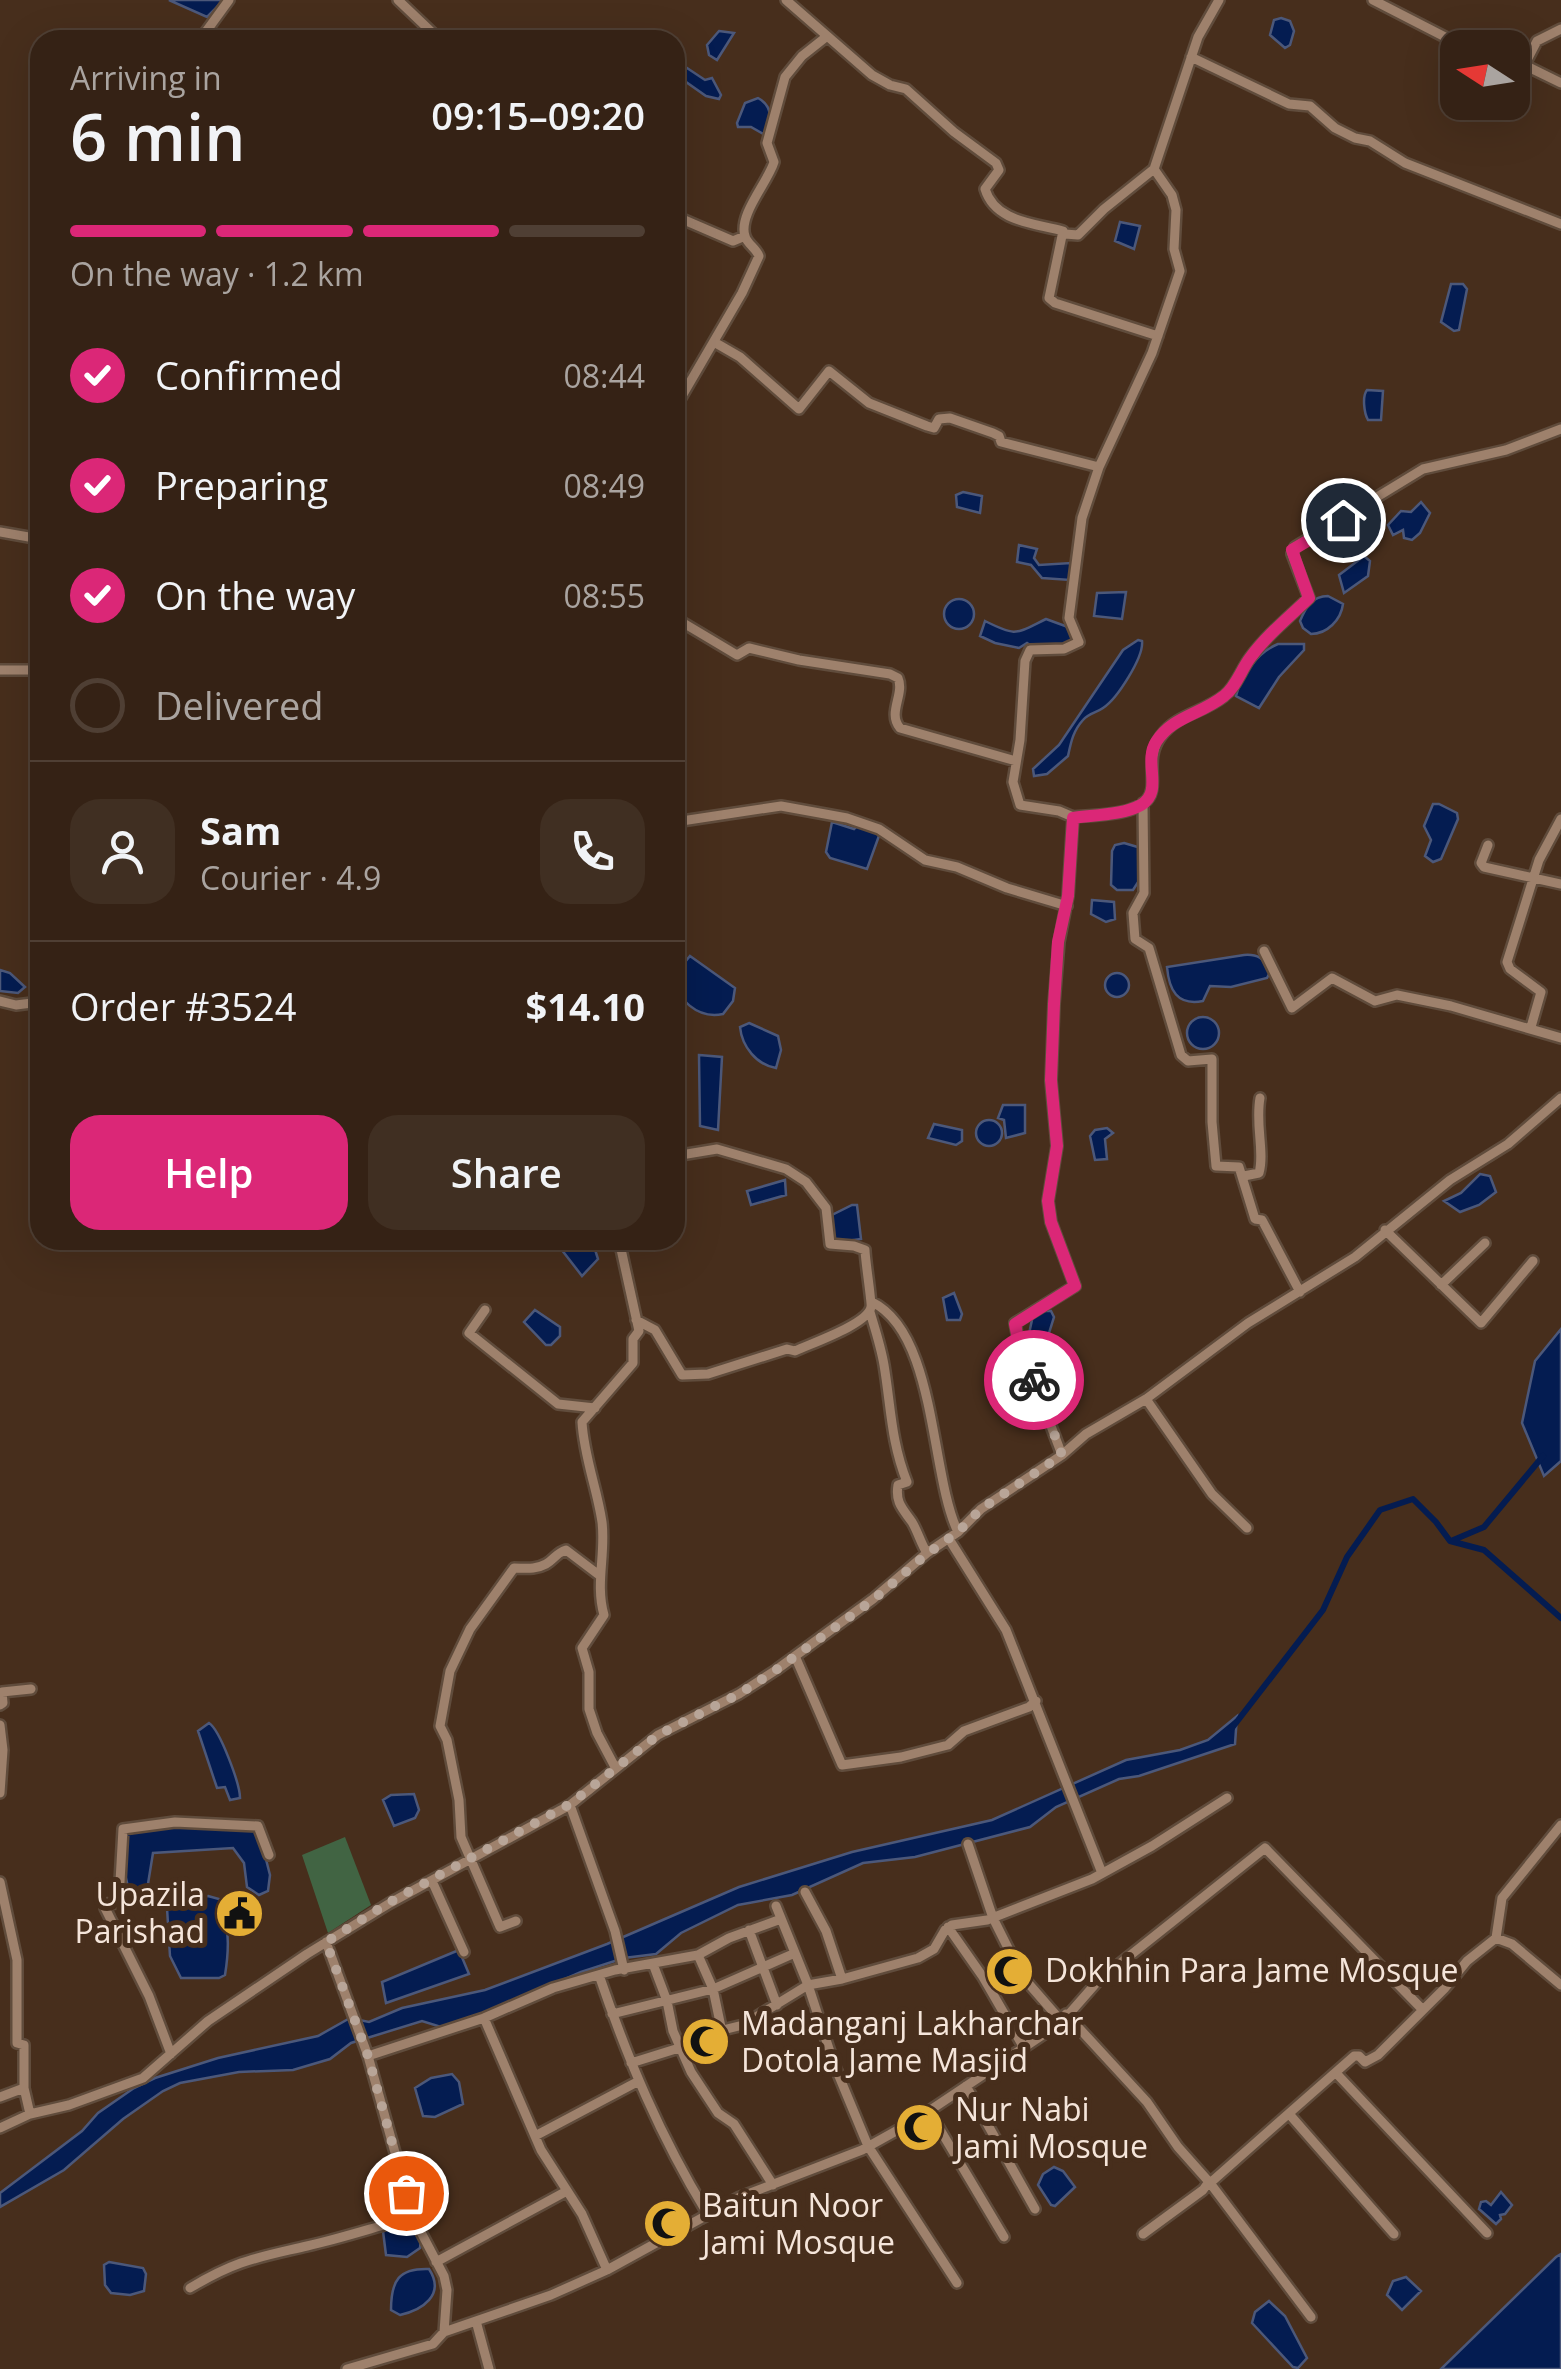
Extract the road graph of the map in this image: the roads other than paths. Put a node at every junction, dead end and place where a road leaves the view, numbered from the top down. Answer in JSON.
{"nodes":[{"id":1,"x":228,"y":0,"type":"edge"},
{"id":2,"x":398,"y":0,"type":"edge"},
{"id":3,"x":786,"y":0,"type":"edge"},
{"id":4,"x":1219,"y":0,"type":"edge"},
{"id":5,"x":1373,"y":0,"type":"edge"},
{"id":6,"x":1561,"y":29,"type":"edge"},
{"id":7,"x":206,"y":30,"type":"edge"},
{"id":8,"x":430,"y":30,"type":"edge"},
{"id":9,"x":1440,"y":34,"type":"edge"},
{"id":10,"x":826,"y":37,"type":"junction"},
{"id":11,"x":1530,"y":55,"type":"edge"},
{"id":12,"x":1191,"y":58,"type":"junction"},
{"id":13,"x":1530,"y":67,"type":"edge"},
{"id":14,"x":1561,"y":84,"type":"edge"},
{"id":15,"x":1154,"y":169,"type":"junction"},
{"id":16,"x":685,"y":220,"type":"edge"},
{"id":17,"x":1561,"y":224,"type":"edge"},
{"id":18,"x":1065,"y":234,"type":"junction"},
{"id":19,"x":744,"y":236,"type":"junction"},
{"id":20,"x":1158,"y":336,"type":"junction"},
{"id":21,"x":714,"y":342,"type":"junction"},
{"id":22,"x":685,"y":391,"type":"edge"},
{"id":23,"x":1561,"y":429,"type":"edge"},
{"id":24,"x":1100,"y":467,"type":"junction"},
{"id":25,"x":0,"y":532,"type":"edge"},
{"id":26,"x":30,"y":537,"type":"edge"},
{"id":27,"x":685,"y":624,"type":"edge"},
{"id":28,"x":0,"y":670,"type":"edge"},
{"id":29,"x":30,"y":670,"type":"edge"},
{"id":30,"x":1016,"y":761,"type":"junction"},
{"id":31,"x":1143,"y":803,"type":"junction"},
{"id":32,"x":1073,"y":818,"type":"junction"},
{"id":33,"x":1561,"y":819,"type":"edge"},
{"id":34,"x":685,"y":820,"type":"edge"},
{"id":35,"x":1488,"y":845,"type":"dead end"},
{"id":36,"x":1533,"y":878,"type":"junction"},
{"id":37,"x":1561,"y":884,"type":"edge"},
{"id":38,"x":1066,"y":906,"type":"junction"},
{"id":39,"x":1264,"y":951,"type":"dead end"},
{"id":40,"x":0,"y":1001,"type":"edge"},
{"id":41,"x":30,"y":1003,"type":"edge"},
{"id":42,"x":1531,"y":1027,"type":"junction"},
{"id":43,"x":1561,"y":1038,"type":"edge"},
{"id":44,"x":1260,"y":1098,"type":"dead end"},
{"id":45,"x":1561,"y":1098,"type":"edge"},
{"id":46,"x":685,"y":1155,"type":"edge"},
{"id":47,"x":1244,"y":1176,"type":"junction"},
{"id":48,"x":1385,"y":1230,"type":"junction"},
{"id":49,"x":1485,"y":1243,"type":"dead end"},
{"id":50,"x":621,"y":1250,"type":"edge"},
{"id":51,"x":1532,"y":1261,"type":"dead end"},
{"id":52,"x":1441,"y":1284,"type":"junction"},
{"id":53,"x":1300,"y":1292,"type":"junction"},
{"id":54,"x":871,"y":1307,"type":"junction"},
{"id":55,"x":485,"y":1310,"type":"dead end"},
{"id":56,"x":636,"y":1320,"type":"junction"},
{"id":57,"x":1146,"y":1398,"type":"junction"},
{"id":58,"x":595,"y":1408,"type":"junction"},
{"id":59,"x":1062,"y":1455,"type":"junction"},
{"id":60,"x":1247,"y":1528,"type":"dead end"},
{"id":61,"x":953,"y":1536,"type":"junction"},
{"id":62,"x":927,"y":1554,"type":"junction"},
{"id":63,"x":599,"y":1576,"type":"junction"},
{"id":64,"x":1006,"y":1630,"type":"junction"},
{"id":65,"x":993,"y":1636,"type":"dead end"},
{"id":66,"x":795,"y":1656,"type":"junction"},
{"id":67,"x":31,"y":1689,"type":"dead end"},
{"id":68,"x":1036,"y":1701,"type":"junction"},
{"id":69,"x":0,"y":1705,"type":"edge"},
{"id":70,"x":0,"y":1725,"type":"edge"},
{"id":71,"x":616,"y":1767,"type":"junction"},
{"id":72,"x":0,"y":1793,"type":"edge"},
{"id":73,"x":1227,"y":1798,"type":"dead end"},
{"id":74,"x":570,"y":1804,"type":"junction"},
{"id":75,"x":1561,"y":1825,"type":"edge"},
{"id":76,"x":968,"y":1844,"type":"dead end"},
{"id":77,"x":269,"y":1854,"type":"dead end"},
{"id":78,"x":469,"y":1860,"type":"junction"},
{"id":79,"x":1102,"y":1874,"type":"junction"},
{"id":80,"x":432,"y":1880,"type":"junction"},
{"id":81,"x":0,"y":1882,"type":"edge"},
{"id":82,"x":806,"y":1892,"type":"dead end"},
{"id":83,"x":776,"y":1906,"type":"dead end"},
{"id":84,"x":781,"y":1918,"type":"junction"},
{"id":85,"x":993,"y":1918,"type":"junction"},
{"id":86,"x":516,"y":1921,"type":"dead end"},
{"id":87,"x":948,"y":1928,"type":"junction"},
{"id":88,"x":750,"y":1930,"type":"junction"},
{"id":89,"x":1496,"y":1938,"type":"junction"},
{"id":90,"x":326,"y":1942,"type":"junction"},
{"id":91,"x":464,"y":1952,"type":"dead end"},
{"id":92,"x":795,"y":1953,"type":"junction"},
{"id":93,"x":698,"y":1955,"type":"junction"},
{"id":94,"x":653,"y":1964,"type":"junction"},
{"id":95,"x":623,"y":1967,"type":"junction"},
{"id":96,"x":764,"y":1968,"type":"junction"},
{"id":97,"x":599,"y":1975,"type":"junction"},
{"id":98,"x":842,"y":1979,"type":"junction"},
{"id":99,"x":808,"y":1984,"type":"junction"},
{"id":100,"x":1561,"y":1985,"type":"edge"},
{"id":101,"x":714,"y":1988,"type":"junction"},
{"id":102,"x":667,"y":2001,"type":"junction"},
{"id":103,"x":777,"y":2005,"type":"junction"},
{"id":104,"x":1422,"y":2009,"type":"junction"},
{"id":105,"x":612,"y":2014,"type":"junction"},
{"id":106,"x":484,"y":2018,"type":"junction"},
{"id":107,"x":1064,"y":2018,"type":"junction"},
{"id":108,"x":722,"y":2032,"type":"junction"},
{"id":109,"x":679,"y":2048,"type":"junction"},
{"id":110,"x":1024,"y":2048,"type":"junction"},
{"id":111,"x":171,"y":2054,"type":"junction"},
{"id":112,"x":368,"y":2056,"type":"junction"},
{"id":113,"x":631,"y":2063,"type":"junction"},
{"id":114,"x":1336,"y":2073,"type":"junction"},
{"id":115,"x":637,"y":2082,"type":"junction"},
{"id":116,"x":966,"y":2086,"type":"junction"},
{"id":117,"x":24,"y":2088,"type":"junction"},
{"id":118,"x":0,"y":2097,"type":"edge"},
{"id":119,"x":929,"y":2111,"type":"junction"},
{"id":120,"x":30,"y":2114,"type":"junction"},
{"id":121,"x":1290,"y":2115,"type":"junction"},
{"id":122,"x":0,"y":2128,"type":"edge"},
{"id":123,"x":534,"y":2136,"type":"junction"},
{"id":124,"x":868,"y":2146,"type":"junction"},
{"id":125,"x":1209,"y":2183,"type":"junction"},
{"id":126,"x":773,"y":2184,"type":"junction"},
{"id":127,"x":566,"y":2192,"type":"junction"},
{"id":128,"x":1036,"y":2209,"type":"dead end"},
{"id":129,"x":707,"y":2213,"type":"junction"},
{"id":130,"x":413,"y":2218,"type":"junction"},
{"id":131,"x":1487,"y":2233,"type":"dead end"},
{"id":132,"x":1143,"y":2234,"type":"dead end"},
{"id":133,"x":1394,"y":2234,"type":"dead end"},
{"id":134,"x":1004,"y":2237,"type":"dead end"},
{"id":135,"x":436,"y":2262,"type":"junction"},
{"id":136,"x":607,"y":2270,"type":"junction"},
{"id":137,"x":957,"y":2283,"type":"dead end"},
{"id":138,"x":190,"y":2288,"type":"dead end"},
{"id":139,"x":1310,"y":2317,"type":"dead end"},
{"id":140,"x":476,"y":2321,"type":"junction"},
{"id":141,"x":444,"y":2332,"type":"junction"},
{"id":142,"x":347,"y":2369,"type":"edge"},
{"id":143,"x":489,"y":2369,"type":"edge"}],
"edges":[{"from":1,"to":7,"type":"street"},
{"from":2,"to":8,"type":"street"},
{"from":3,"to":10,"type":"street"},
{"from":4,"to":12,"type":"street"},
{"from":5,"to":9,"type":"street"},
{"from":6,"to":11,"type":"street"},
{"from":10,"to":18,"type":"street"},
{"from":10,"to":19,"type":"street"},
{"from":12,"to":15,"type":"street"},
{"from":12,"to":17,"type":"street"},
{"from":13,"to":14,"type":"street"},
{"from":15,"to":18,"type":"street"},
{"from":15,"to":20,"type":"street"},
{"from":16,"to":19,"type":"street"},
{"from":18,"to":20,"type":"street"},
{"from":19,"to":21,"type":"street"},
{"from":20,"to":24,"type":"street"},
{"from":21,"to":22,"type":"street"},
{"from":21,"to":24,"type":"street"},
{"from":23,"to":31,"type":"street"},
{"from":24,"to":30,"type":"street"},
{"from":25,"to":26,"type":"street"},
{"from":27,"to":30,"type":"street"},
{"from":28,"to":29,"type":"street"},
{"from":30,"to":32,"type":"street"},
{"from":31,"to":32,"type":"street"},
{"from":31,"to":47,"type":"street"},
{"from":32,"to":38,"type":"street"},
{"from":33,"to":36,"type":"street"},
{"from":34,"to":38,"type":"street"},
{"from":35,"to":36,"type":"street"},
{"from":36,"to":37,"type":"street"},
{"from":36,"to":42,"type":"street"},
{"from":38,"to":59,"type":"street"},
{"from":39,"to":42,"type":"street"},
{"from":40,"to":41,"type":"street"},
{"from":42,"to":43,"type":"street"},
{"from":44,"to":47,"type":"street"},
{"from":45,"to":48,"type":"street"},
{"from":46,"to":54,"type":"street"},
{"from":47,"to":53,"type":"street"},
{"from":48,"to":52,"type":"street"},
{"from":48,"to":53,"type":"street"},
{"from":49,"to":52,"type":"street"},
{"from":50,"to":56,"type":"street"},
{"from":51,"to":52,"type":"street"},
{"from":53,"to":57,"type":"street"},
{"from":54,"to":56,"type":"street"},
{"from":54,"to":61,"type":"street"},
{"from":54,"to":62,"type":"street"},
{"from":55,"to":58,"type":"street"},
{"from":56,"to":58,"type":"street"},
{"from":57,"to":59,"type":"street"},
{"from":57,"to":60,"type":"street"},
{"from":58,"to":63,"type":"street"},
{"from":59,"to":61,"type":"street"},
{"from":61,"to":62,"type":"street"},
{"from":61,"to":64,"type":"street"},
{"from":62,"to":66,"type":"street"},
{"from":63,"to":71,"type":"street"},
{"from":63,"to":78,"type":"street"},
{"from":64,"to":65,"type":"street"},
{"from":64,"to":68,"type":"street"},
{"from":66,"to":68,"type":"street"},
{"from":66,"to":71,"type":"street"},
{"from":67,"to":69,"type":"street"},
{"from":68,"to":79,"type":"street"},
{"from":70,"to":72,"type":"street"},
{"from":71,"to":74,"type":"street"},
{"from":73,"to":79,"type":"street"},
{"from":74,"to":78,"type":"street"},
{"from":74,"to":95,"type":"street"},
{"from":75,"to":89,"type":"street"},
{"from":76,"to":85,"type":"street"},
{"from":77,"to":111,"type":"street"},
{"from":78,"to":80,"type":"street"},
{"from":78,"to":86,"type":"street"},
{"from":79,"to":85,"type":"street"},
{"from":80,"to":90,"type":"street"},
{"from":80,"to":91,"type":"street"},
{"from":81,"to":117,"type":"street"},
{"from":82,"to":98,"type":"street"},
{"from":83,"to":84,"type":"street"},
{"from":84,"to":88,"type":"street"},
{"from":84,"to":92,"type":"street"},
{"from":85,"to":87,"type":"street"},
{"from":85,"to":107,"type":"street"},
{"from":87,"to":98,"type":"street"},
{"from":87,"to":110,"type":"street"},
{"from":88,"to":93,"type":"street"},
{"from":88,"to":96,"type":"street"},
{"from":89,"to":100,"type":"street"},
{"from":89,"to":104,"type":"street"},
{"from":90,"to":111,"type":"street"},
{"from":90,"to":112,"type":"street"},
{"from":92,"to":96,"type":"street"},
{"from":92,"to":99,"type":"street"},
{"from":93,"to":94,"type":"street"},
{"from":93,"to":101,"type":"street"},
{"from":94,"to":95,"type":"street"},
{"from":94,"to":102,"type":"street"},
{"from":95,"to":97,"type":"street"},
{"from":96,"to":101,"type":"street"},
{"from":96,"to":103,"type":"street"},
{"from":97,"to":105,"type":"street"},
{"from":97,"to":106,"type":"street"},
{"from":98,"to":99,"type":"street"},
{"from":99,"to":103,"type":"street"},
{"from":99,"to":124,"type":"street"},
{"from":101,"to":102,"type":"street"},
{"from":101,"to":108,"type":"street"},
{"from":102,"to":105,"type":"street"},
{"from":102,"to":109,"type":"street"},
{"from":103,"to":108,"type":"street"},
{"from":104,"to":107,"type":"street"},
{"from":104,"to":114,"type":"street"},
{"from":105,"to":113,"type":"street"},
{"from":106,"to":112,"type":"street"},
{"from":106,"to":123,"type":"street"},
{"from":107,"to":110,"type":"street"},
{"from":107,"to":125,"type":"street"},
{"from":108,"to":109,"type":"street"},
{"from":109,"to":113,"type":"street"},
{"from":109,"to":126,"type":"street"},
{"from":110,"to":116,"type":"street"},
{"from":111,"to":120,"type":"street"},
{"from":112,"to":130,"type":"street"},
{"from":113,"to":115,"type":"street"},
{"from":114,"to":121,"type":"street"},
{"from":114,"to":131,"type":"street"},
{"from":115,"to":123,"type":"street"},
{"from":115,"to":129,"type":"street"},
{"from":116,"to":119,"type":"street"},
{"from":116,"to":128,"type":"street"},
{"from":117,"to":118,"type":"street"},
{"from":117,"to":120,"type":"street"},
{"from":119,"to":124,"type":"street"},
{"from":119,"to":134,"type":"street"},
{"from":120,"to":122,"type":"street"},
{"from":121,"to":125,"type":"street"},
{"from":121,"to":133,"type":"street"},
{"from":123,"to":127,"type":"street"},
{"from":124,"to":126,"type":"street"},
{"from":124,"to":137,"type":"street"},
{"from":125,"to":132,"type":"street"},
{"from":125,"to":139,"type":"street"},
{"from":126,"to":129,"type":"street"},
{"from":127,"to":135,"type":"street"},
{"from":127,"to":136,"type":"street"},
{"from":129,"to":136,"type":"street"},
{"from":130,"to":135,"type":"street"},
{"from":130,"to":138,"type":"street"},
{"from":135,"to":141,"type":"street"},
{"from":136,"to":140,"type":"street"},
{"from":140,"to":141,"type":"street"},
{"from":140,"to":143,"type":"street"},
{"from":141,"to":142,"type":"street"}]}
